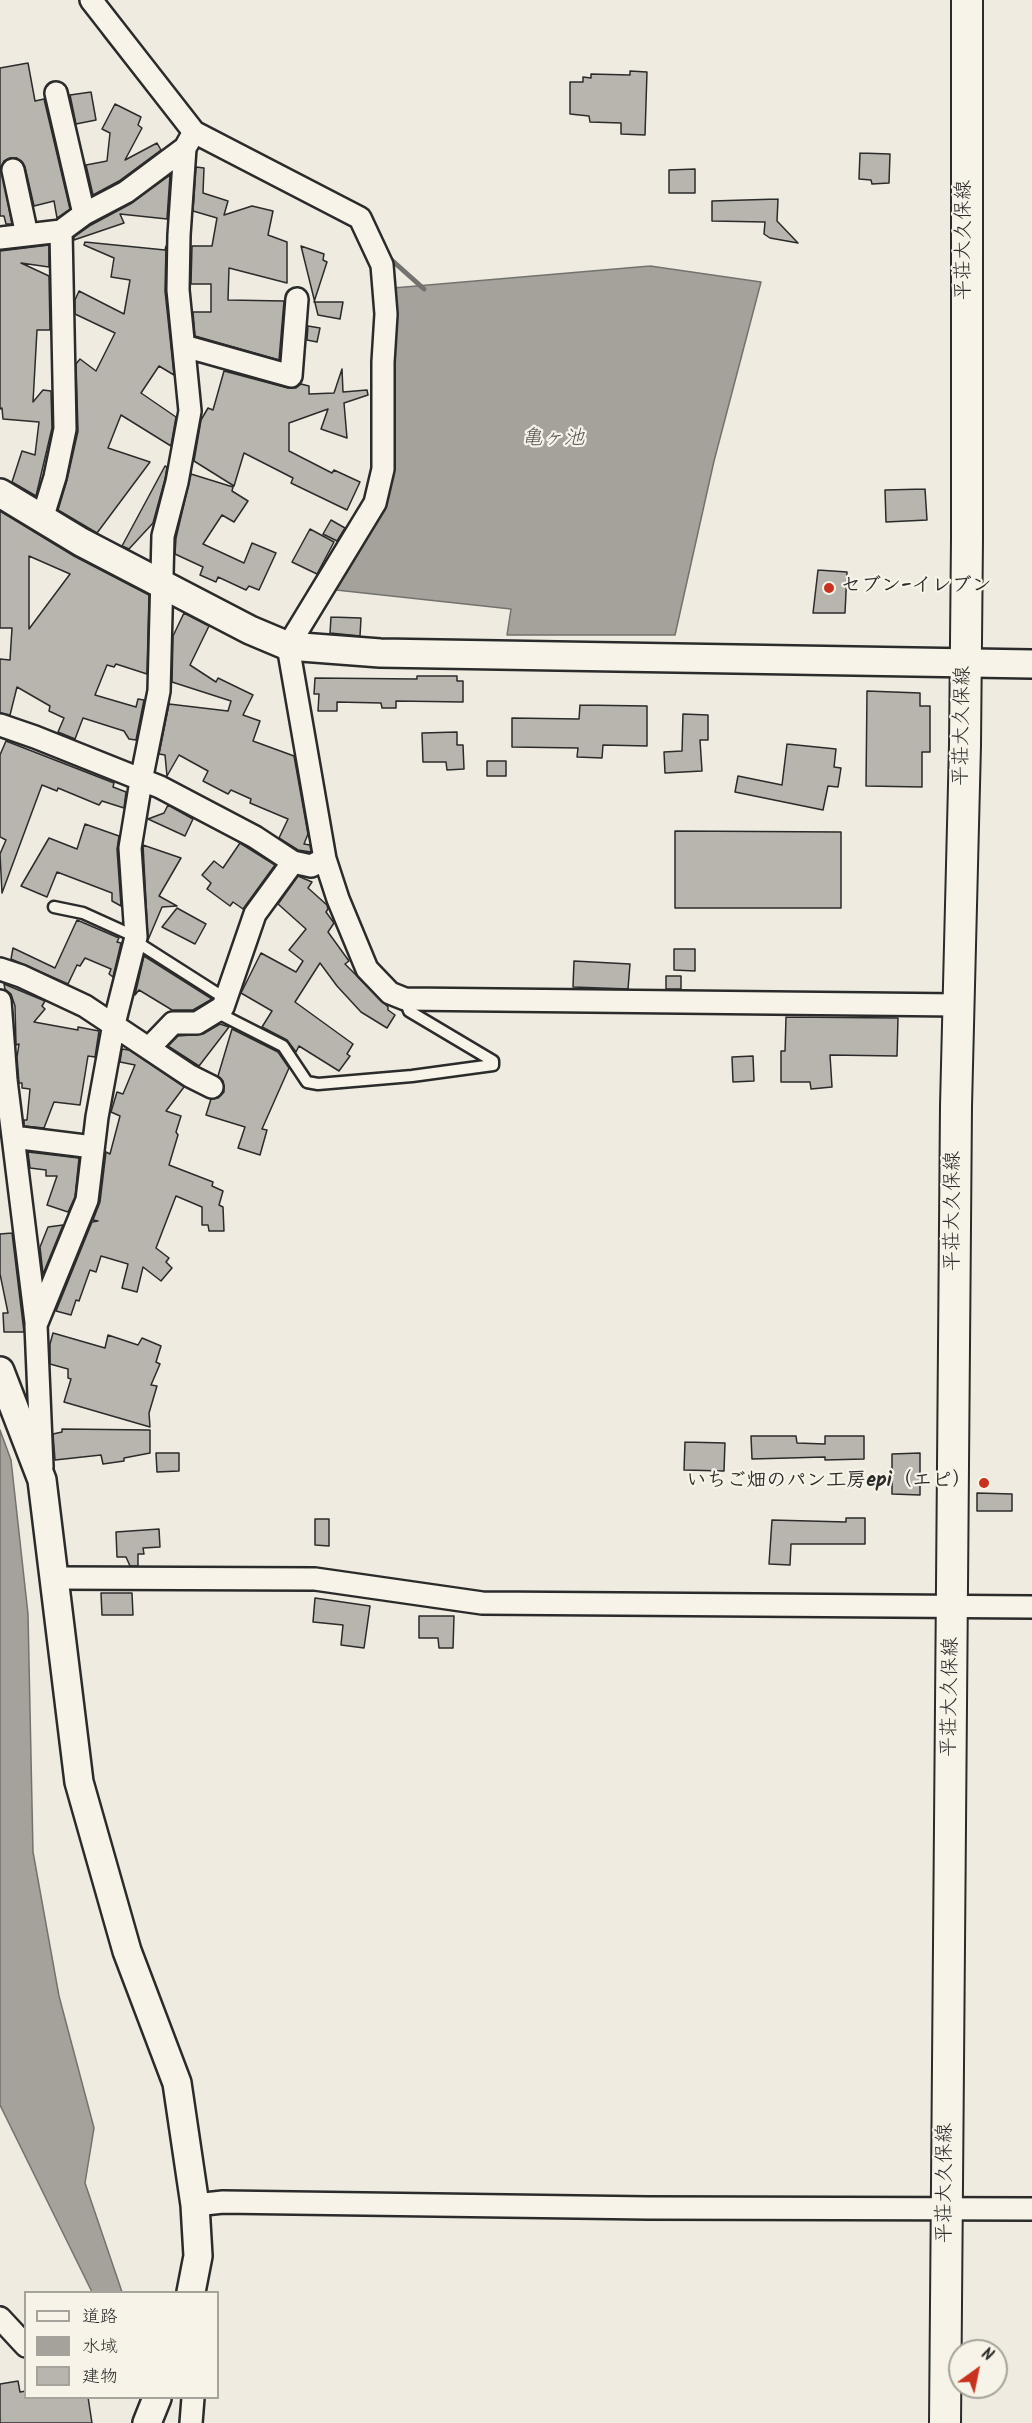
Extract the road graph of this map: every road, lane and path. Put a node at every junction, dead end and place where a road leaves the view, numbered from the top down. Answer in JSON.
{"nodes":[{"id":1,"x":91,"y":0,"type":"edge"},
{"id":2,"x":967,"y":0,"type":"edge"},
{"id":3,"x":56,"y":93,"type":"dead end"},
{"id":4,"x":190,"y":140,"type":"junction"},
{"id":5,"x":13,"y":170,"type":"dead end"},
{"id":6,"x":84,"y":214,"type":"junction"},
{"id":7,"x":61,"y":231,"type":"junction"},
{"id":8,"x":27,"y":235,"type":"junction"},
{"id":9,"x":0,"y":238,"type":"edge"},
{"id":10,"x":297,"y":299,"type":"dead end"},
{"id":11,"x":184,"y":346,"type":"junction"},
{"id":12,"x":0,"y":493,"type":"edge"},
{"id":13,"x":42,"y":519,"type":"junction"},
{"id":14,"x":163,"y":583,"type":"junction"},
{"id":15,"x":288,"y":646,"type":"junction"},
{"id":16,"x":965,"y":664,"type":"junction"},
{"id":17,"x":1032,"y":664,"type":"edge"},
{"id":18,"x":0,"y":725,"type":"edge"},
{"id":19,"x":141,"y":781,"type":"junction"},
{"id":20,"x":325,"y":859,"type":"junction"},
{"id":21,"x":293,"y":862,"type":"junction"},
{"id":22,"x":54,"y":907,"type":"dead end"},
{"id":23,"x":136,"y":939,"type":"junction"},
{"id":24,"x":0,"y":969,"type":"edge"},
{"id":25,"x":405,"y":999,"type":"junction"},
{"id":26,"x":0,"y":1001,"type":"edge"},
{"id":27,"x":958,"y":1005,"type":"junction"},
{"id":28,"x":221,"y":1006,"type":"junction"},
{"id":29,"x":114,"y":1024,"type":"junction"},
{"id":30,"x":149,"y":1048,"type":"junction"},
{"id":31,"x":212,"y":1087,"type":"dead end"},
{"id":32,"x":9,"y":1145,"type":"edge"},
{"id":33,"x":93,"y":1147,"type":"junction"},
{"id":34,"x":36,"y":1325,"type":"junction"},
{"id":35,"x":0,"y":1371,"type":"edge"},
{"id":36,"x":42,"y":1480,"type":"junction"},
{"id":37,"x":55,"y":1578,"type":"junction"},
{"id":38,"x":1032,"y":1607,"type":"edge"},
{"id":39,"x":953,"y":1608,"type":"junction"},
{"id":40,"x":195,"y":2205,"type":"junction"},
{"id":41,"x":948,"y":2208,"type":"junction"},
{"id":42,"x":1032,"y":2209,"type":"edge"},
{"id":43,"x":191,"y":2291,"type":"edge"},
{"id":44,"x":0,"y":2319,"type":"edge"},
{"id":45,"x":24,"y":2344,"type":"edge"},
{"id":46,"x":157,"y":2399,"type":"edge"},
{"id":47,"x":193,"y":2399,"type":"edge"},
{"id":48,"x":147,"y":2423,"type":"edge"},
{"id":49,"x":191,"y":2423,"type":"edge"},
{"id":50,"x":945,"y":2423,"type":"edge"}],
"edges":[{"from":1,"to":4,"type":"street"},
{"from":2,"to":16,"type":"main road","name":"平荘大久保線"},
{"from":3,"to":6,"type":"street"},
{"from":4,"to":6,"type":"street"},
{"from":4,"to":11,"type":"street"},
{"from":4,"to":15,"type":"street"},
{"from":5,"to":8,"type":"street"},
{"from":6,"to":7,"type":"street"},
{"from":7,"to":8,"type":"street"},
{"from":7,"to":13,"type":"street"},
{"from":8,"to":9,"type":"street"},
{"from":10,"to":11,"type":"street"},
{"from":11,"to":14,"type":"street"},
{"from":12,"to":13,"type":"street"},
{"from":13,"to":14,"type":"street"},
{"from":14,"to":15,"type":"street"},
{"from":14,"to":19,"type":"street"},
{"from":15,"to":16,"type":"street"},
{"from":15,"to":20,"type":"street"},
{"from":16,"to":17,"type":"street"},
{"from":16,"to":27,"type":"main road","name":"平荘大久保線"},
{"from":18,"to":19,"type":"street"},
{"from":19,"to":21,"type":"street"},
{"from":19,"to":23,"type":"street"},
{"from":20,"to":21,"type":"street"},
{"from":20,"to":25,"type":"street"},
{"from":21,"to":28,"type":"street"},
{"from":22,"to":23,"type":"lane"},
{"from":23,"to":28,"type":"lane"},
{"from":23,"to":29,"type":"street"},
{"from":24,"to":29,"type":"street"},
{"from":25,"to":27,"type":"street"},
{"from":25,"to":28,"type":"lane"},
{"from":26,"to":32,"type":"street"},
{"from":27,"to":39,"type":"main road","name":"平荘大久保線"},
{"from":28,"to":30,"type":"street"},
{"from":29,"to":30,"type":"street"},
{"from":29,"to":33,"type":"street"},
{"from":30,"to":31,"type":"street"},
{"from":32,"to":33,"type":"street"},
{"from":32,"to":34,"type":"street"},
{"from":33,"to":34,"type":"street"},
{"from":34,"to":36,"type":"street"},
{"from":35,"to":36,"type":"street"},
{"from":36,"to":37,"type":"street"},
{"from":37,"to":39,"type":"street"},
{"from":37,"to":40,"type":"street"},
{"from":38,"to":39,"type":"street"},
{"from":39,"to":41,"type":"main road","name":"平荘大久保線"},
{"from":40,"to":41,"type":"street"},
{"from":40,"to":43,"type":"street"},
{"from":41,"to":42,"type":"street"},
{"from":41,"to":50,"type":"main road","name":"平荘大久保線"},
{"from":44,"to":45,"type":"street"},
{"from":46,"to":48,"type":"street"},
{"from":47,"to":49,"type":"street"}]}
